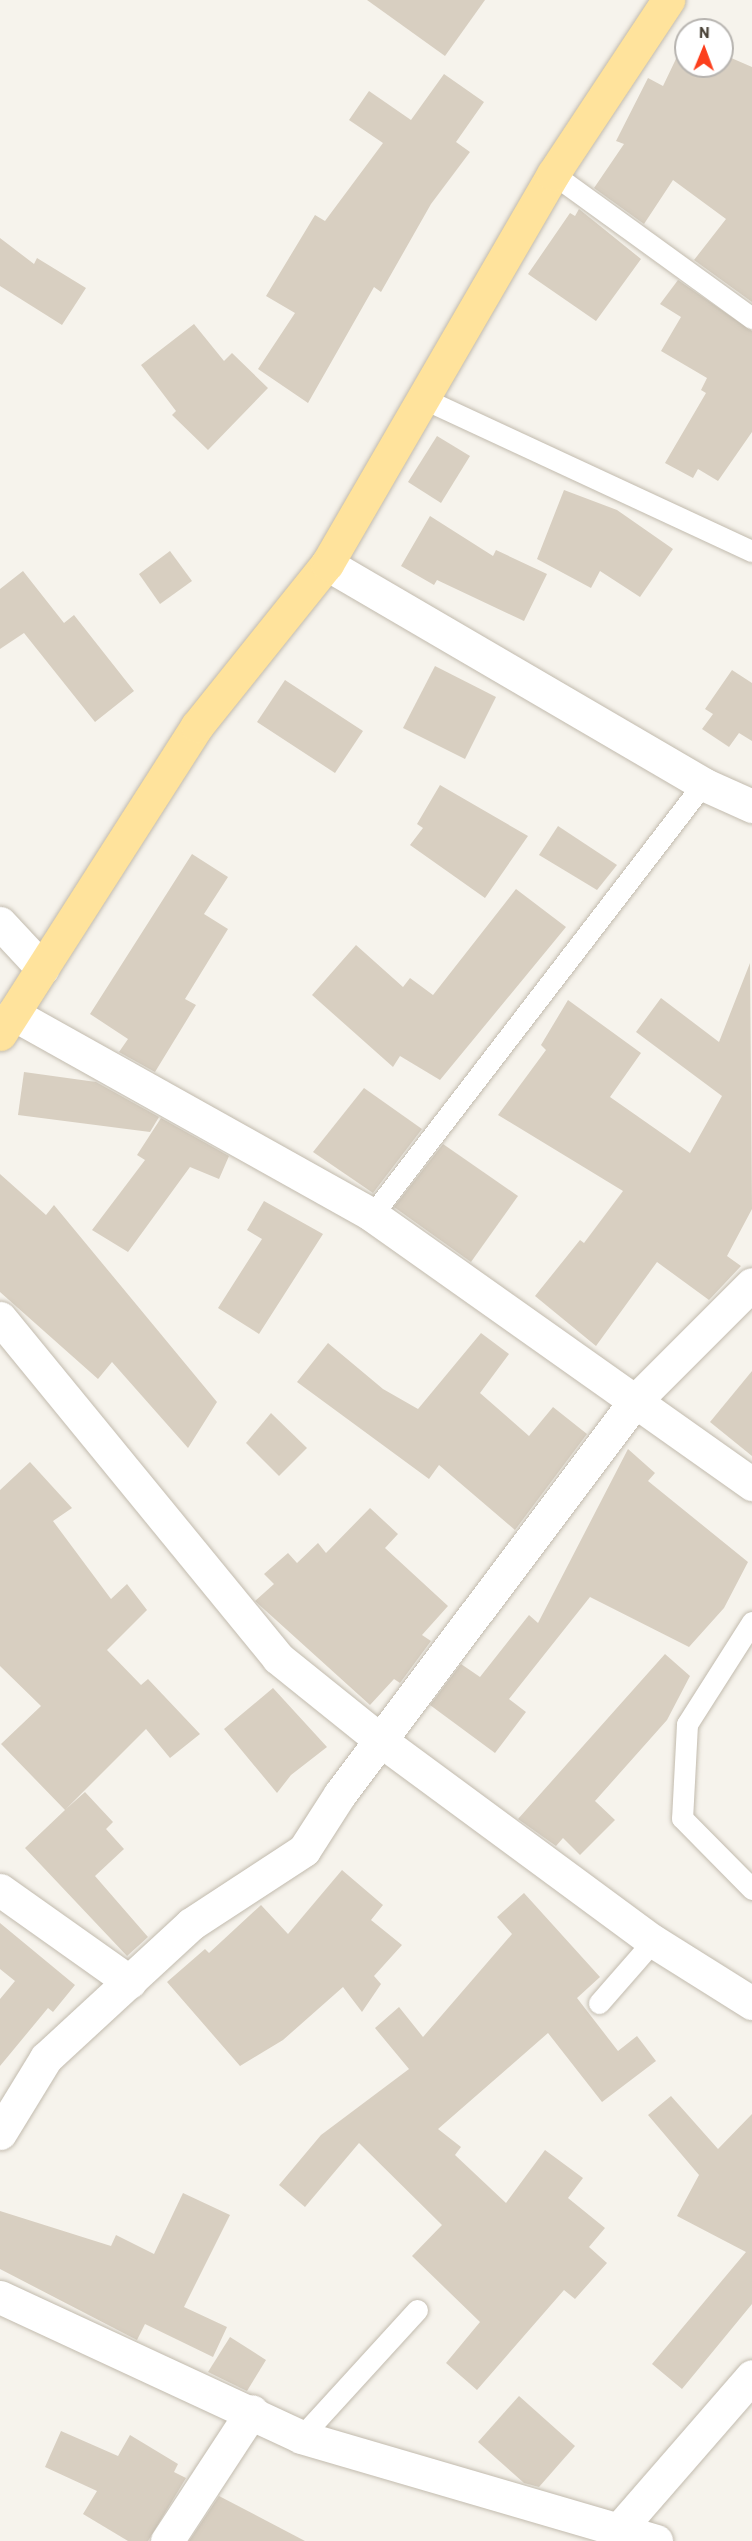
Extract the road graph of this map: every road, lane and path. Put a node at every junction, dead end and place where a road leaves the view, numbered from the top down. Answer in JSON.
{"nodes":[{"id":1,"x":668,"y":0,"type":"edge"},
{"id":2,"x":553,"y":174,"type":"junction"},
{"id":3,"x":752,"y":318,"type":"edge"},
{"id":4,"x":422,"y":398,"type":"junction"},
{"id":5,"x":752,"y":551,"type":"edge"},
{"id":6,"x":327,"y":564,"type":"junction"},
{"id":7,"x":703,"y":784,"type":"junction"},
{"id":8,"x":752,"y":806,"type":"edge"},
{"id":9,"x":0,"y":923,"type":"edge"},
{"id":10,"x":42,"y":968,"type":"junction"},
{"id":11,"x":7,"y":1024,"type":"edge"},
{"id":12,"x":372,"y":1215,"type":"junction"},
{"id":13,"x":752,"y":1284,"type":"edge"},
{"id":14,"x":0,"y":1318,"type":"edge"},
{"id":15,"x":635,"y":1401,"type":"junction"},
{"id":16,"x":752,"y":1484,"type":"edge"},
{"id":17,"x":752,"y":1622,"type":"edge"},
{"id":18,"x":380,"y":1740,"type":"junction"},
{"id":19,"x":752,"y":1889,"type":"edge"},
{"id":20,"x":0,"y":1890,"type":"edge"},
{"id":21,"x":653,"y":1941,"type":"junction"},
{"id":22,"x":130,"y":1982,"type":"junction"},
{"id":23,"x":599,"y":2002,"type":"dead end"},
{"id":24,"x":752,"y":2003,"type":"edge"},
{"id":25,"x":0,"y":2133,"type":"edge"},
{"id":26,"x":0,"y":2297,"type":"edge"},
{"id":27,"x":417,"y":2310,"type":"dead end"},
{"id":28,"x":752,"y":2376,"type":"edge"},
{"id":29,"x":252,"y":2411,"type":"junction"},
{"id":30,"x":301,"y":2437,"type":"junction"},
{"id":31,"x":616,"y":2535,"type":"edge"},
{"id":32,"x":167,"y":2541,"type":"edge"},
{"id":33,"x":656,"y":2541,"type":"edge"}],
"edges":[{"from":1,"to":2,"type":"main road"},
{"from":2,"to":3,"type":"lane"},
{"from":2,"to":4,"type":"main road"},
{"from":4,"to":5,"type":"lane"},
{"from":4,"to":6,"type":"main road"},
{"from":6,"to":7,"type":"street"},
{"from":6,"to":10,"type":"main road"},
{"from":7,"to":8,"type":"street"},
{"from":7,"to":12,"type":"lane"},
{"from":9,"to":10,"type":"street"},
{"from":10,"to":11,"type":"main road"},
{"from":11,"to":12,"type":"street"},
{"from":12,"to":15,"type":"street"},
{"from":13,"to":15,"type":"street"},
{"from":14,"to":18,"type":"street"},
{"from":15,"to":16,"type":"street"},
{"from":15,"to":18,"type":"street"},
{"from":17,"to":19,"type":"lane"},
{"from":18,"to":21,"type":"street"},
{"from":18,"to":22,"type":"street"},
{"from":20,"to":22,"type":"street"},
{"from":21,"to":23,"type":"lane"},
{"from":21,"to":24,"type":"street"},
{"from":22,"to":25,"type":"street"},
{"from":26,"to":29,"type":"street"},
{"from":27,"to":30,"type":"lane"},
{"from":28,"to":31,"type":"street"},
{"from":29,"to":30,"type":"street"},
{"from":29,"to":32,"type":"street"},
{"from":30,"to":31,"type":"street"},
{"from":31,"to":33,"type":"street"}]}
